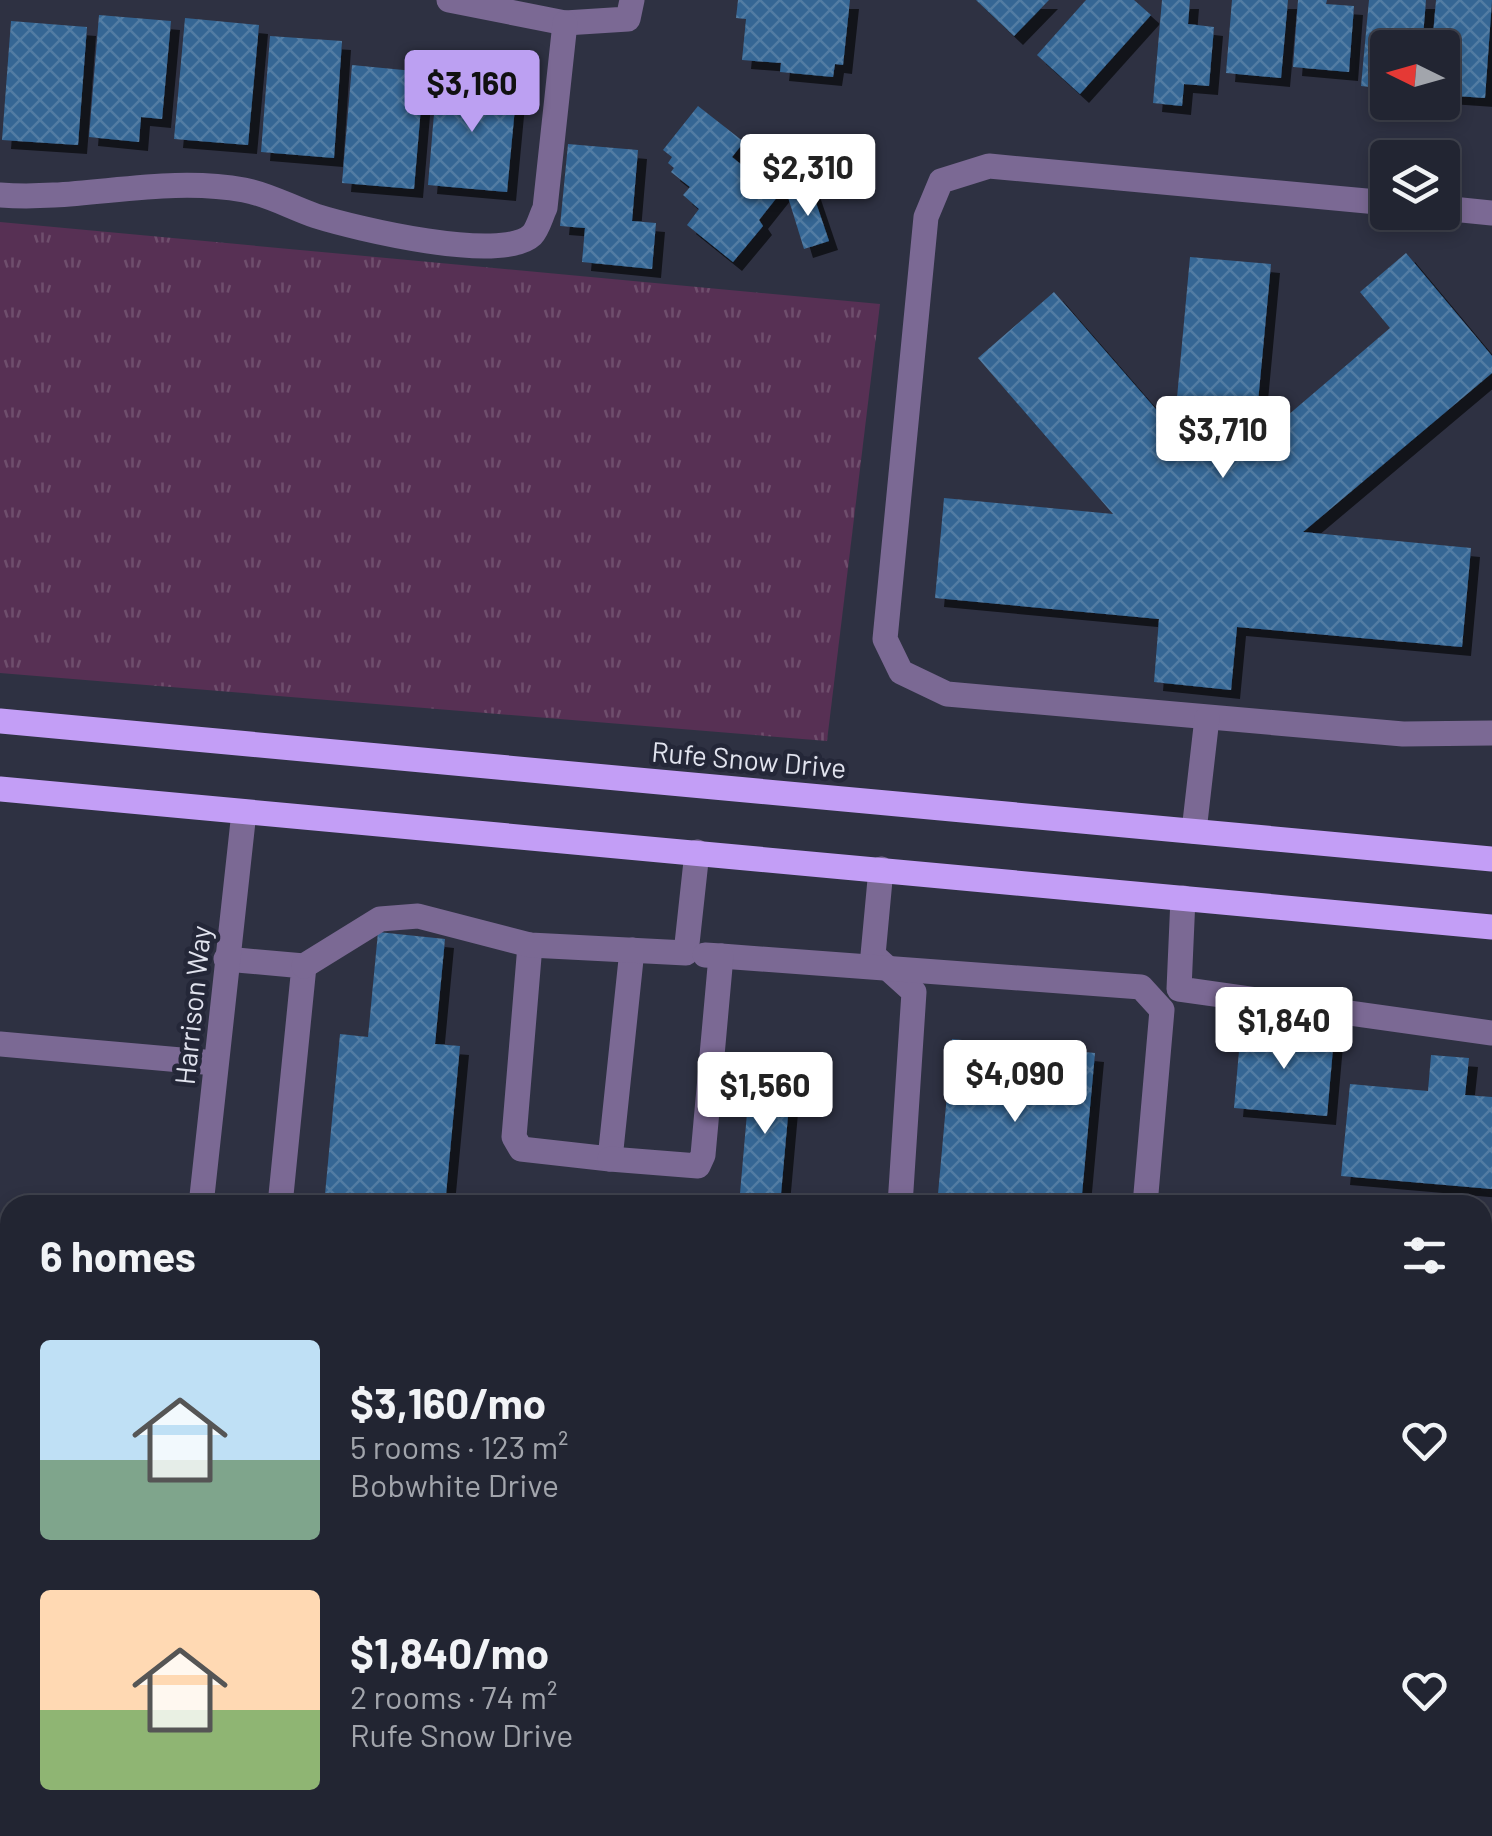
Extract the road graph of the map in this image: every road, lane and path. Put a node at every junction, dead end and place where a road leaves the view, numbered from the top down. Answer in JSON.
{"nodes":[{"id":1,"x":449,"y":0,"type":"edge"},
{"id":2,"x":630,"y":9,"type":"edge"},
{"id":3,"x":564,"y":23,"type":"junction"},
{"id":4,"x":0,"y":195,"type":"edge"},
{"id":5,"x":1370,"y":201,"type":"edge"},
{"id":6,"x":1460,"y":209,"type":"edge"},
{"id":7,"x":1492,"y":212,"type":"edge"},
{"id":8,"x":1206,"y":718,"type":"junction"},
{"id":9,"x":0,"y":721,"type":"edge"},
{"id":10,"x":1492,"y":734,"type":"edge"},
{"id":11,"x":0,"y":789,"type":"edge"},
{"id":12,"x":244,"y":812,"type":"junction"},
{"id":13,"x":1194,"y":830,"type":"junction"},
{"id":14,"x":697,"y":852,"type":"junction"},
{"id":15,"x":1492,"y":859,"type":"edge"},
{"id":16,"x":881,"y":869,"type":"junction"},
{"id":17,"x":1184,"y":898,"type":"junction"},
{"id":18,"x":1492,"y":927,"type":"edge"},
{"id":19,"x":530,"y":945,"type":"junction"},
{"id":20,"x":632,"y":950,"type":"junction"},
{"id":21,"x":686,"y":953,"type":"junction"},
{"id":22,"x":721,"y":956,"type":"junction"},
{"id":23,"x":226,"y":959,"type":"junction"},
{"id":24,"x":304,"y":966,"type":"junction"},
{"id":25,"x":888,"y":969,"type":"junction"},
{"id":26,"x":1492,"y":1033,"type":"edge"},
{"id":27,"x":0,"y":1044,"type":"edge"},
{"id":28,"x":215,"y":1063,"type":"junction"},
{"id":29,"x":610,"y":1159,"type":"junction"},
{"id":30,"x":202,"y":1195,"type":"edge"},
{"id":31,"x":281,"y":1195,"type":"edge"},
{"id":32,"x":901,"y":1195,"type":"edge"},
{"id":33,"x":1147,"y":1195,"type":"edge"}],
"edges":[{"from":1,"to":3,"type":"street"},
{"from":2,"to":3,"type":"street"},
{"from":3,"to":4,"type":"street"},
{"from":5,"to":8,"type":"street"},
{"from":6,"to":7,"type":"street"},
{"from":8,"to":10,"type":"street"},
{"from":8,"to":13,"type":"street"},
{"from":9,"to":13,"type":"main road","name":"Rufe Snow Drive"},
{"from":11,"to":12,"type":"main road"},
{"from":12,"to":14,"type":"main road"},
{"from":12,"to":23,"type":"street","name":"Harrison Way"},
{"from":13,"to":15,"type":"main road","name":"Rufe Snow Drive"},
{"from":14,"to":16,"type":"main road"},
{"from":14,"to":21,"type":"street"},
{"from":16,"to":17,"type":"main road"},
{"from":16,"to":25,"type":"street"},
{"from":17,"to":18,"type":"main road"},
{"from":17,"to":26,"type":"street"},
{"from":19,"to":20,"type":"street"},
{"from":19,"to":24,"type":"street"},
{"from":19,"to":29,"type":"street"},
{"from":20,"to":21,"type":"street"},
{"from":20,"to":29,"type":"street"},
{"from":21,"to":22,"type":"street"},
{"from":22,"to":25,"type":"street"},
{"from":22,"to":29,"type":"street"},
{"from":23,"to":24,"type":"street"},
{"from":23,"to":28,"type":"street","name":"Harrison Way"},
{"from":24,"to":31,"type":"street"},
{"from":25,"to":32,"type":"street"},
{"from":25,"to":33,"type":"street"},
{"from":27,"to":28,"type":"street"},
{"from":28,"to":30,"type":"street","name":"Harrison Way"}]}
